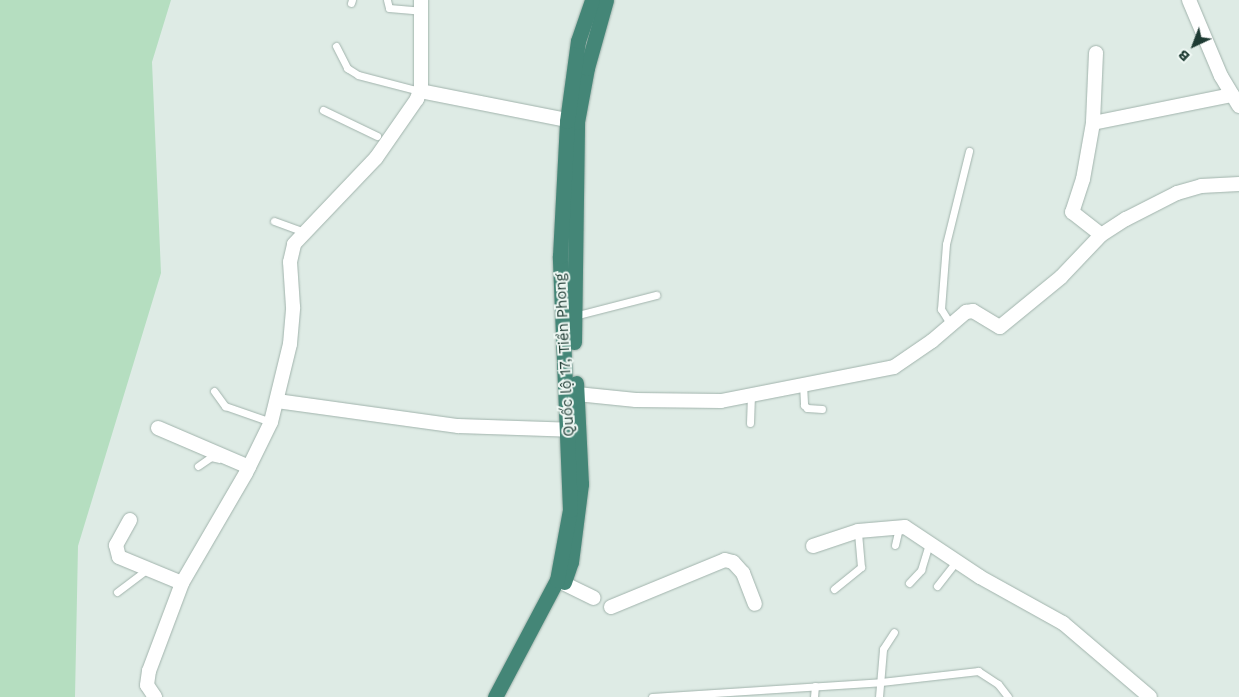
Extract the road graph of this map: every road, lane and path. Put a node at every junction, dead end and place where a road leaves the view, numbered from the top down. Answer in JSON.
{"nodes":[{"id":1,"x":387,"y":0,"type":"edge"},
{"id":2,"x":592,"y":0,"type":"edge"},
{"id":3,"x":606,"y":0,"type":"edge"},
{"id":4,"x":1189,"y":0,"type":"edge"},
{"id":5,"x":421,"y":5,"type":"edge"},
{"id":6,"x":336,"y":46,"type":"dead end"},
{"id":7,"x":1096,"y":53,"type":"dead end"},
{"id":8,"x":420,"y":91,"type":"junction"},
{"id":9,"x":1236,"y":101,"type":"edge"},
{"id":10,"x":323,"y":110,"type":"dead end"},
{"id":11,"x":572,"y":121,"type":"junction"},
{"id":12,"x":1093,"y":123,"type":"junction"},
{"id":13,"x":383,"y":139,"type":"junction"},
{"id":14,"x":969,"y":151,"type":"dead end"},
{"id":15,"x":1239,"y":184,"type":"edge"},
{"id":16,"x":274,"y":221,"type":"dead end"},
{"id":17,"x":304,"y":232,"type":"junction"},
{"id":18,"x":1100,"y":235,"type":"junction"},
{"id":19,"x":656,"y":294,"type":"dead end"},
{"id":20,"x":574,"y":316,"type":"junction"},
{"id":21,"x":951,"y":325,"type":"junction"},
{"id":22,"x":803,"y":384,"type":"junction"},
{"id":23,"x":214,"y":391,"type":"dead end"},
{"id":24,"x":751,"y":393,"type":"junction"},
{"id":25,"x":577,"y":394,"type":"junction"},
{"id":26,"x":277,"y":401,"type":"junction"},
{"id":27,"x":822,"y":409,"type":"dead end"},
{"id":28,"x":271,"y":422,"type":"junction"},
{"id":29,"x":750,"y":423,"type":"dead end"},
{"id":30,"x":158,"y":428,"type":"dead end"},
{"id":31,"x":574,"y":430,"type":"junction"},
{"id":32,"x":198,"y":466,"type":"dead end"},
{"id":33,"x":247,"y":470,"type":"junction"},
{"id":34,"x":130,"y":520,"type":"dead end"},
{"id":35,"x":899,"y":527,"type":"junction"},
{"id":36,"x":858,"y":530,"type":"junction"},
{"id":37,"x":930,"y":543,"type":"junction"},
{"id":38,"x":895,"y":545,"type":"dead end"},
{"id":39,"x":813,"y":546,"type":"dead end"},
{"id":40,"x":956,"y":562,"type":"junction"},
{"id":41,"x":148,"y":569,"type":"junction"},
{"id":42,"x":182,"y":583,"type":"junction"},
{"id":43,"x":908,"y":583,"type":"dead end"},
{"id":44,"x":563,"y":584,"type":"junction"},
{"id":45,"x":937,"y":586,"type":"dead end"},
{"id":46,"x":834,"y":589,"type":"dead end"},
{"id":47,"x":117,"y":592,"type":"dead end"},
{"id":48,"x":594,"y":598,"type":"dead end"},
{"id":49,"x":755,"y":604,"type":"dead end"},
{"id":50,"x":610,"y":607,"type":"dead end"},
{"id":51,"x":894,"y":632,"type":"dead end"},
{"id":52,"x":881,"y":682,"type":"junction"},
{"id":53,"x":815,"y":686,"type":"junction"},
{"id":54,"x":771,"y":690,"type":"junction"},
{"id":55,"x":155,"y":697,"type":"edge"},
{"id":56,"x":495,"y":697,"type":"edge"},
{"id":57,"x":505,"y":697,"type":"edge"},
{"id":58,"x":652,"y":697,"type":"edge"},
{"id":59,"x":776,"y":697,"type":"edge"},
{"id":60,"x":814,"y":697,"type":"edge"},
{"id":61,"x":879,"y":697,"type":"edge"},
{"id":62,"x":1008,"y":697,"type":"edge"},
{"id":63,"x":1150,"y":697,"type":"edge"}],
"edges":[{"from":1,"to":5,"type":"lane"},
{"from":2,"to":11,"type":"highway","name":"Quốc lộ 17, Tiền Phong"},
{"from":3,"to":11,"type":"highway","name":"Quốc lộ 17, Tiền Phong"},
{"from":4,"to":9,"type":"street"},
{"from":5,"to":8,"type":"street"},
{"from":6,"to":8,"type":"lane"},
{"from":7,"to":12,"type":"street"},
{"from":8,"to":11,"type":"street"},
{"from":8,"to":13,"type":"street"},
{"from":9,"to":12,"type":"street"},
{"from":10,"to":13,"type":"lane"},
{"from":11,"to":20,"type":"highway","name":"Quốc lộ 17, Tiền Phong"},
{"from":11,"to":31,"type":"highway","name":"Quốc lộ 17, Tiền Phong"},
{"from":12,"to":18,"type":"street"},
{"from":13,"to":17,"type":"street"},
{"from":14,"to":21,"type":"lane"},
{"from":15,"to":18,"type":"street"},
{"from":16,"to":17,"type":"lane"},
{"from":17,"to":26,"type":"street"},
{"from":18,"to":21,"type":"street"},
{"from":19,"to":20,"type":"lane"},
{"from":20,"to":25,"type":"highway","name":"Quốc lộ 17, Tiền Phong"},
{"from":21,"to":22,"type":"street"},
{"from":22,"to":24,"type":"street"},
{"from":22,"to":27,"type":"lane"},
{"from":23,"to":28,"type":"lane"},
{"from":24,"to":25,"type":"street"},
{"from":24,"to":29,"type":"lane"},
{"from":25,"to":31,"type":"highway","name":"Quốc lộ 17, Tiền Phong"},
{"from":26,"to":28,"type":"street"},
{"from":26,"to":31,"type":"street"},
{"from":28,"to":33,"type":"street"},
{"from":30,"to":33,"type":"street"},
{"from":31,"to":44,"type":"highway","name":"Quốc lộ 17, Tiền Phong"},
{"from":31,"to":56,"type":"highway","name":"Quốc lộ 17, Tiền Phong"},
{"from":32,"to":33,"type":"lane"},
{"from":33,"to":42,"type":"street"},
{"from":34,"to":41,"type":"street"},
{"from":35,"to":36,"type":"street"},
{"from":35,"to":37,"type":"street"},
{"from":35,"to":38,"type":"lane"},
{"from":36,"to":39,"type":"street"},
{"from":36,"to":46,"type":"lane"},
{"from":37,"to":40,"type":"street"},
{"from":37,"to":43,"type":"lane"},
{"from":40,"to":45,"type":"lane"},
{"from":40,"to":63,"type":"street"},
{"from":41,"to":42,"type":"street"},
{"from":41,"to":47,"type":"lane"},
{"from":42,"to":55,"type":"street"},
{"from":44,"to":48,"type":"street"},
{"from":44,"to":57,"type":"highway","name":"Quốc lộ 17, Tiền Phong"},
{"from":49,"to":50,"type":"street"},
{"from":51,"to":52,"type":"lane"},
{"from":52,"to":53,"type":"lane"},
{"from":52,"to":61,"type":"lane"},
{"from":52,"to":62,"type":"lane"},
{"from":53,"to":54,"type":"lane"},
{"from":53,"to":60,"type":"lane"},
{"from":54,"to":58,"type":"lane"},
{"from":54,"to":59,"type":"lane"}]}
